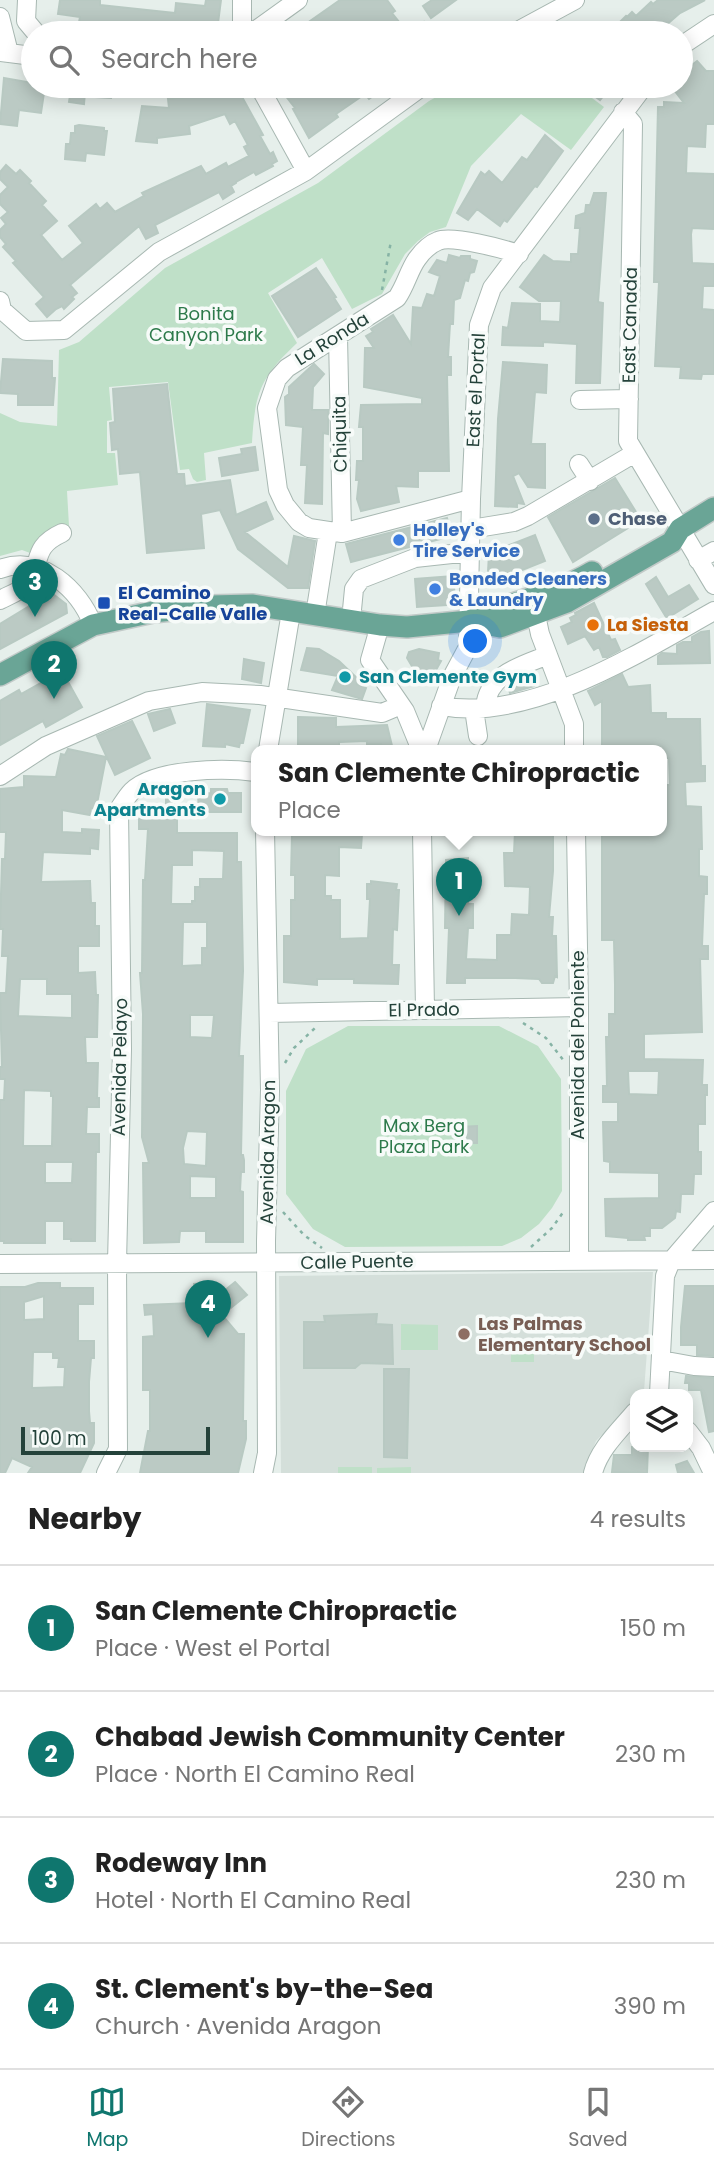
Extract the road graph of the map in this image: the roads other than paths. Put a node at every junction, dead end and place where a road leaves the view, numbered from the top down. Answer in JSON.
{"nodes":[{"id":1,"x":27,"y":0,"type":"edge"},
{"id":2,"x":242,"y":0,"type":"edge"},
{"id":3,"x":298,"y":0,"type":"edge"},
{"id":4,"x":575,"y":0,"type":"edge"},
{"id":5,"x":0,"y":18,"type":"edge"},
{"id":6,"x":26,"y":21,"type":"edge"},
{"id":7,"x":242,"y":21,"type":"edge"},
{"id":8,"x":269,"y":21,"type":"edge"},
{"id":9,"x":536,"y":21,"type":"edge"},
{"id":10,"x":714,"y":24,"type":"edge"},
{"id":11,"x":693,"y":38,"type":"edge"},
{"id":12,"x":4,"y":52,"type":"edge"},
{"id":13,"x":266,"y":98,"type":"edge"},
{"id":14,"x":406,"y":98,"type":"edge"},
{"id":15,"x":634,"y":98,"type":"edge"},
{"id":16,"x":623,"y":112,"type":"junction"},
{"id":17,"x":306,"y":171,"type":"junction"},
{"id":18,"x":519,"y":254,"type":"junction"},
{"id":19,"x":0,"y":301,"type":"edge"},
{"id":20,"x":338,"y":336,"type":"junction"},
{"id":21,"x":629,"y":399,"type":"junction"},
{"id":22,"x":580,"y":400,"type":"dead end"},
{"id":23,"x":635,"y":453,"type":"junction"},
{"id":24,"x":579,"y":464,"type":"dead end"},
{"id":25,"x":590,"y":481,"type":"junction"},
{"id":26,"x":471,"y":499,"type":"junction"},
{"id":27,"x":714,"y":508,"type":"edge"},
{"id":28,"x":471,"y":528,"type":"junction"},
{"id":29,"x":680,"y":529,"type":"junction"},
{"id":30,"x":62,"y":533,"type":"dead end"},
{"id":31,"x":335,"y":533,"type":"junction"},
{"id":32,"x":470,"y":552,"type":"junction"},
{"id":33,"x":706,"y":556,"type":"edge"},
{"id":34,"x":36,"y":566,"type":"junction"},
{"id":35,"x":0,"y":569,"type":"edge"},
{"id":36,"x":714,"y":585,"type":"edge"},
{"id":37,"x":0,"y":600,"type":"edge"},
{"id":38,"x":714,"y":611,"type":"edge"},
{"id":39,"x":291,"y":612,"type":"junction"},
{"id":40,"x":315,"y":615,"type":"junction"},
{"id":41,"x":536,"y":615,"type":"junction"},
{"id":42,"x":351,"y":621,"type":"junction"},
{"id":43,"x":469,"y":621,"type":"junction"},
{"id":44,"x":93,"y":625,"type":"junction"},
{"id":45,"x":380,"y":625,"type":"junction"},
{"id":46,"x":548,"y":655,"type":"junction"},
{"id":47,"x":0,"y":676,"type":"edge"},
{"id":48,"x":561,"y":689,"type":"junction"},
{"id":49,"x":276,"y":698,"type":"junction"},
{"id":50,"x":401,"y":705,"type":"junction"},
{"id":51,"x":441,"y":706,"type":"junction"},
{"id":52,"x":480,"y":708,"type":"junction"},
{"id":53,"x":478,"y":736,"type":"dead end"},
{"id":54,"x":269,"y":745,"type":"edge"},
{"id":55,"x":421,"y":745,"type":"edge"},
{"id":56,"x":426,"y":745,"type":"edge"},
{"id":57,"x":574,"y":745,"type":"edge"},
{"id":58,"x":251,"y":772,"type":"edge"},
{"id":59,"x":0,"y":776,"type":"edge"},
{"id":60,"x":265,"y":836,"type":"edge"},
{"id":61,"x":422,"y":836,"type":"edge"},
{"id":62,"x":576,"y":836,"type":"edge"},
{"id":63,"x":579,"y":1007,"type":"junction"},
{"id":64,"x":425,"y":1010,"type":"junction"},
{"id":65,"x":269,"y":1013,"type":"junction"},
{"id":66,"x":714,"y":1211,"type":"edge"},
{"id":67,"x":579,"y":1260,"type":"junction"},
{"id":68,"x":671,"y":1261,"type":"junction"},
{"id":69,"x":714,"y":1261,"type":"edge"},
{"id":70,"x":117,"y":1263,"type":"junction"},
{"id":71,"x":266,"y":1263,"type":"junction"},
{"id":72,"x":0,"y":1264,"type":"edge"},
{"id":73,"x":661,"y":1360,"type":"junction"},
{"id":74,"x":714,"y":1367,"type":"edge"},
{"id":75,"x":659,"y":1389,"type":"edge"},
{"id":76,"x":630,"y":1418,"type":"edge"},
{"id":77,"x":693,"y":1438,"type":"edge"},
{"id":78,"x":106,"y":1473,"type":"edge"},
{"id":79,"x":263,"y":1473,"type":"edge"},
{"id":80,"x":593,"y":1473,"type":"edge"},
{"id":81,"x":713,"y":1473,"type":"edge"}],
"edges":[{"from":1,"to":6,"type":"street"},
{"from":2,"to":7,"type":"street"},
{"from":3,"to":8,"type":"street"},
{"from":4,"to":9,"type":"street"},
{"from":5,"to":12,"type":"street"},
{"from":10,"to":11,"type":"street"},
{"from":13,"to":17,"type":"street"},
{"from":14,"to":17,"type":"street"},
{"from":15,"to":16,"type":"street","name":"East el Portal"},
{"from":16,"to":18,"type":"street","name":"East el Portal"},
{"from":16,"to":21,"type":"street","name":"East Canada"},
{"from":17,"to":19,"type":"street"},
{"from":18,"to":20,"type":"street","name":"La Ronda"},
{"from":18,"to":26,"type":"street","name":"East el Portal"},
{"from":20,"to":31,"type":"street","name":"Chiquita"},
{"from":20,"to":31,"type":"street","name":"La Ronda"},
{"from":21,"to":22,"type":"street"},
{"from":21,"to":23,"type":"street","name":"East Canada"},
{"from":23,"to":25,"type":"street"},
{"from":23,"to":29,"type":"street","name":"East Canada"},
{"from":24,"to":25,"type":"street"},
{"from":25,"to":28,"type":"street"},
{"from":26,"to":28,"type":"street","name":"East el Portal"},
{"from":26,"to":31,"type":"street"},
{"from":27,"to":29,"type":"main road"},
{"from":28,"to":32,"type":"street","name":"East el Portal"},
{"from":29,"to":33,"type":"street","name":"East Canada"},
{"from":29,"to":41,"type":"main road"},
{"from":29,"to":43,"type":"main road"},
{"from":30,"to":34,"type":"street"},
{"from":31,"to":40,"type":"street","name":"Chiquita"},
{"from":32,"to":42,"type":"street"},
{"from":32,"to":43,"type":"street","name":"East el Portal"},
{"from":33,"to":36,"type":"street","name":"East Canada"},
{"from":34,"to":35,"type":"street"},
{"from":34,"to":37,"type":"street"},
{"from":34,"to":44,"type":"street"},
{"from":38,"to":48,"type":"street"},
{"from":39,"to":40,"type":"main road"},
{"from":39,"to":44,"type":"main road"},
{"from":39,"to":49,"type":"street"},
{"from":40,"to":42,"type":"main road"},
{"from":41,"to":43,"type":"main road"},
{"from":41,"to":46,"type":"street"},
{"from":42,"to":45,"type":"main road"},
{"from":43,"to":45,"type":"main road"},
{"from":43,"to":51,"type":"street","name":"East el Portal"},
{"from":44,"to":47,"type":"main road"},
{"from":45,"to":50,"type":"street"},
{"from":46,"to":48,"type":"street"},
{"from":46,"to":52,"type":"street"},
{"from":48,"to":52,"type":"street"},
{"from":48,"to":57,"type":"street"},
{"from":49,"to":50,"type":"street"},
{"from":49,"to":54,"type":"street"},
{"from":49,"to":59,"type":"street"},
{"from":50,"to":55,"type":"street"},
{"from":51,"to":52,"type":"street"},
{"from":51,"to":56,"type":"street","name":"East el Portal"},
{"from":52,"to":53,"type":"street"},
{"from":58,"to":70,"type":"street","name":"Avenida Pelayo"},
{"from":60,"to":65,"type":"street","name":"Avenida Aragon"},
{"from":61,"to":64,"type":"street"},
{"from":62,"to":63,"type":"street","name":"Avenida del Poniente"},
{"from":63,"to":64,"type":"street","name":"El Prado"},
{"from":63,"to":67,"type":"street","name":"Avenida del Poniente"},
{"from":64,"to":65,"type":"street","name":"El Prado"},
{"from":65,"to":71,"type":"street","name":"Avenida Aragon"},
{"from":66,"to":68,"type":"street"},
{"from":67,"to":68,"type":"street","name":"Calle Puente"},
{"from":67,"to":71,"type":"street","name":"Calle Puente"},
{"from":68,"to":69,"type":"street","name":"Calle Puente"},
{"from":68,"to":73,"type":"street"},
{"from":70,"to":71,"type":"street","name":"Calle Puente"},
{"from":70,"to":72,"type":"street","name":"Calle Puente"},
{"from":70,"to":78,"type":"street","name":"Avenida Pelayo"},
{"from":71,"to":79,"type":"street","name":"Avenida Aragon"},
{"from":73,"to":74,"type":"street"},
{"from":73,"to":75,"type":"street"},
{"from":76,"to":80,"type":"street"},
{"from":77,"to":81,"type":"street"}]}
